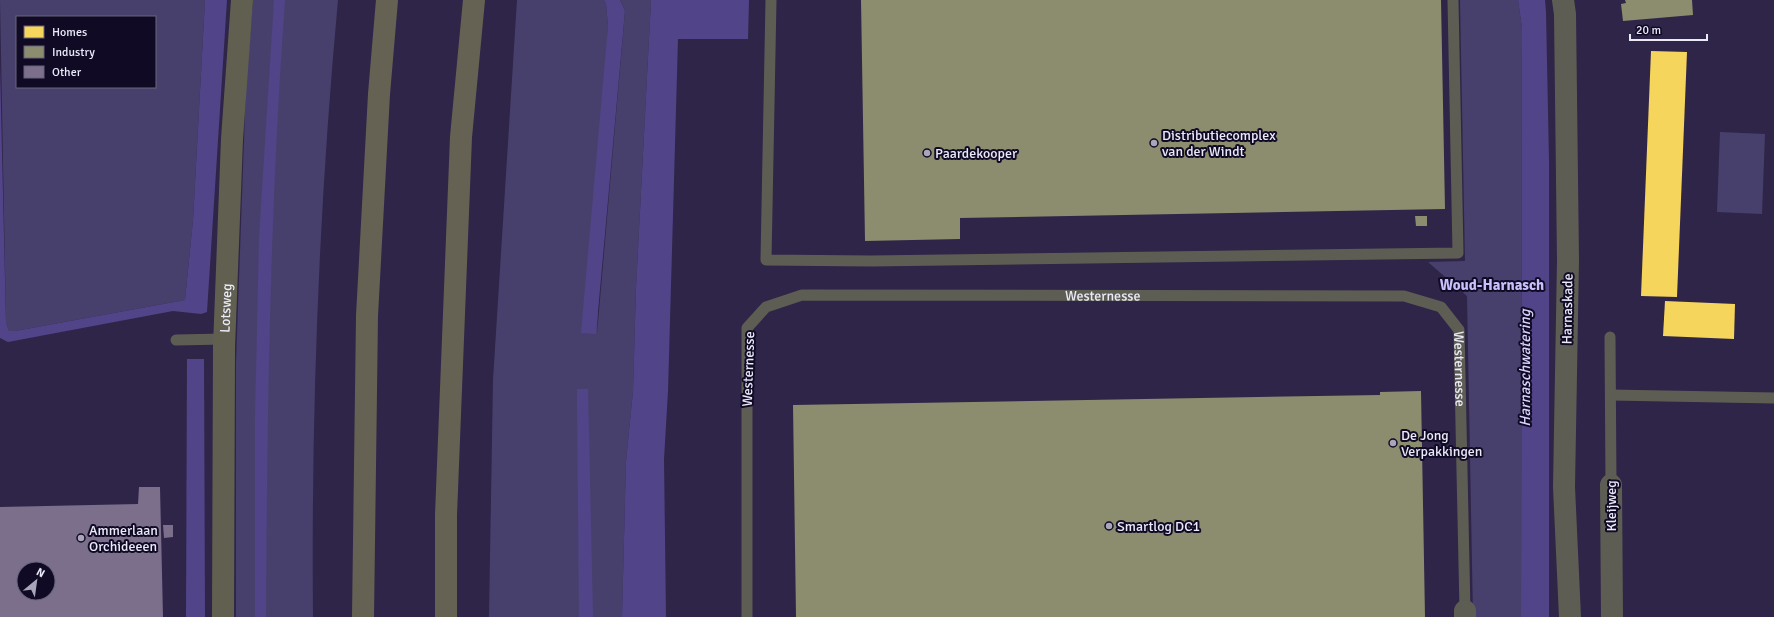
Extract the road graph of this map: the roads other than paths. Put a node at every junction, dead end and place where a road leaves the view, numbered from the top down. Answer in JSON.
{"nodes":[{"id":1,"x":242,"y":0,"type":"edge"},
{"id":2,"x":387,"y":0,"type":"edge"},
{"id":3,"x":474,"y":0,"type":"edge"},
{"id":4,"x":771,"y":0,"type":"edge"},
{"id":5,"x":1453,"y":0,"type":"edge"},
{"id":6,"x":1563,"y":0,"type":"edge"},
{"id":7,"x":1610,"y":337,"type":"dead end"},
{"id":8,"x":224,"y":339,"type":"junction"},
{"id":9,"x":176,"y":340,"type":"dead end"},
{"id":10,"x":1611,"y":395,"type":"junction"},
{"id":11,"x":1774,"y":398,"type":"edge"},
{"id":12,"x":1611,"y":485,"type":"joint"},
{"id":13,"x":1465,"y":614,"type":"edge"},
{"id":14,"x":223,"y":617,"type":"edge"},
{"id":15,"x":363,"y":617,"type":"edge"},
{"id":16,"x":446,"y":617,"type":"edge"},
{"id":17,"x":746,"y":617,"type":"edge"},
{"id":18,"x":1570,"y":617,"type":"edge"},
{"id":19,"x":1612,"y":617,"type":"edge"}],
"edges":[{"from":1,"to":8,"type":"street","name":"Lotsweg"},
{"from":2,"to":15,"type":"highway"},
{"from":3,"to":16,"type":"highway"},
{"from":4,"to":5,"type":"lane"},
{"from":6,"to":18,"type":"street","name":"Harnaskade"},
{"from":7,"to":10,"type":"lane","name":"Kleijweg"},
{"from":8,"to":9,"type":"lane"},
{"from":8,"to":14,"type":"street","name":"Lotsweg"},
{"from":10,"to":11,"type":"lane"},
{"from":10,"to":12,"type":"lane","name":"Kleijweg"},
{"from":12,"to":19,"type":"street","name":"Kleijweg"},
{"from":13,"to":17,"type":"lane","name":"Westernesse"}]}
